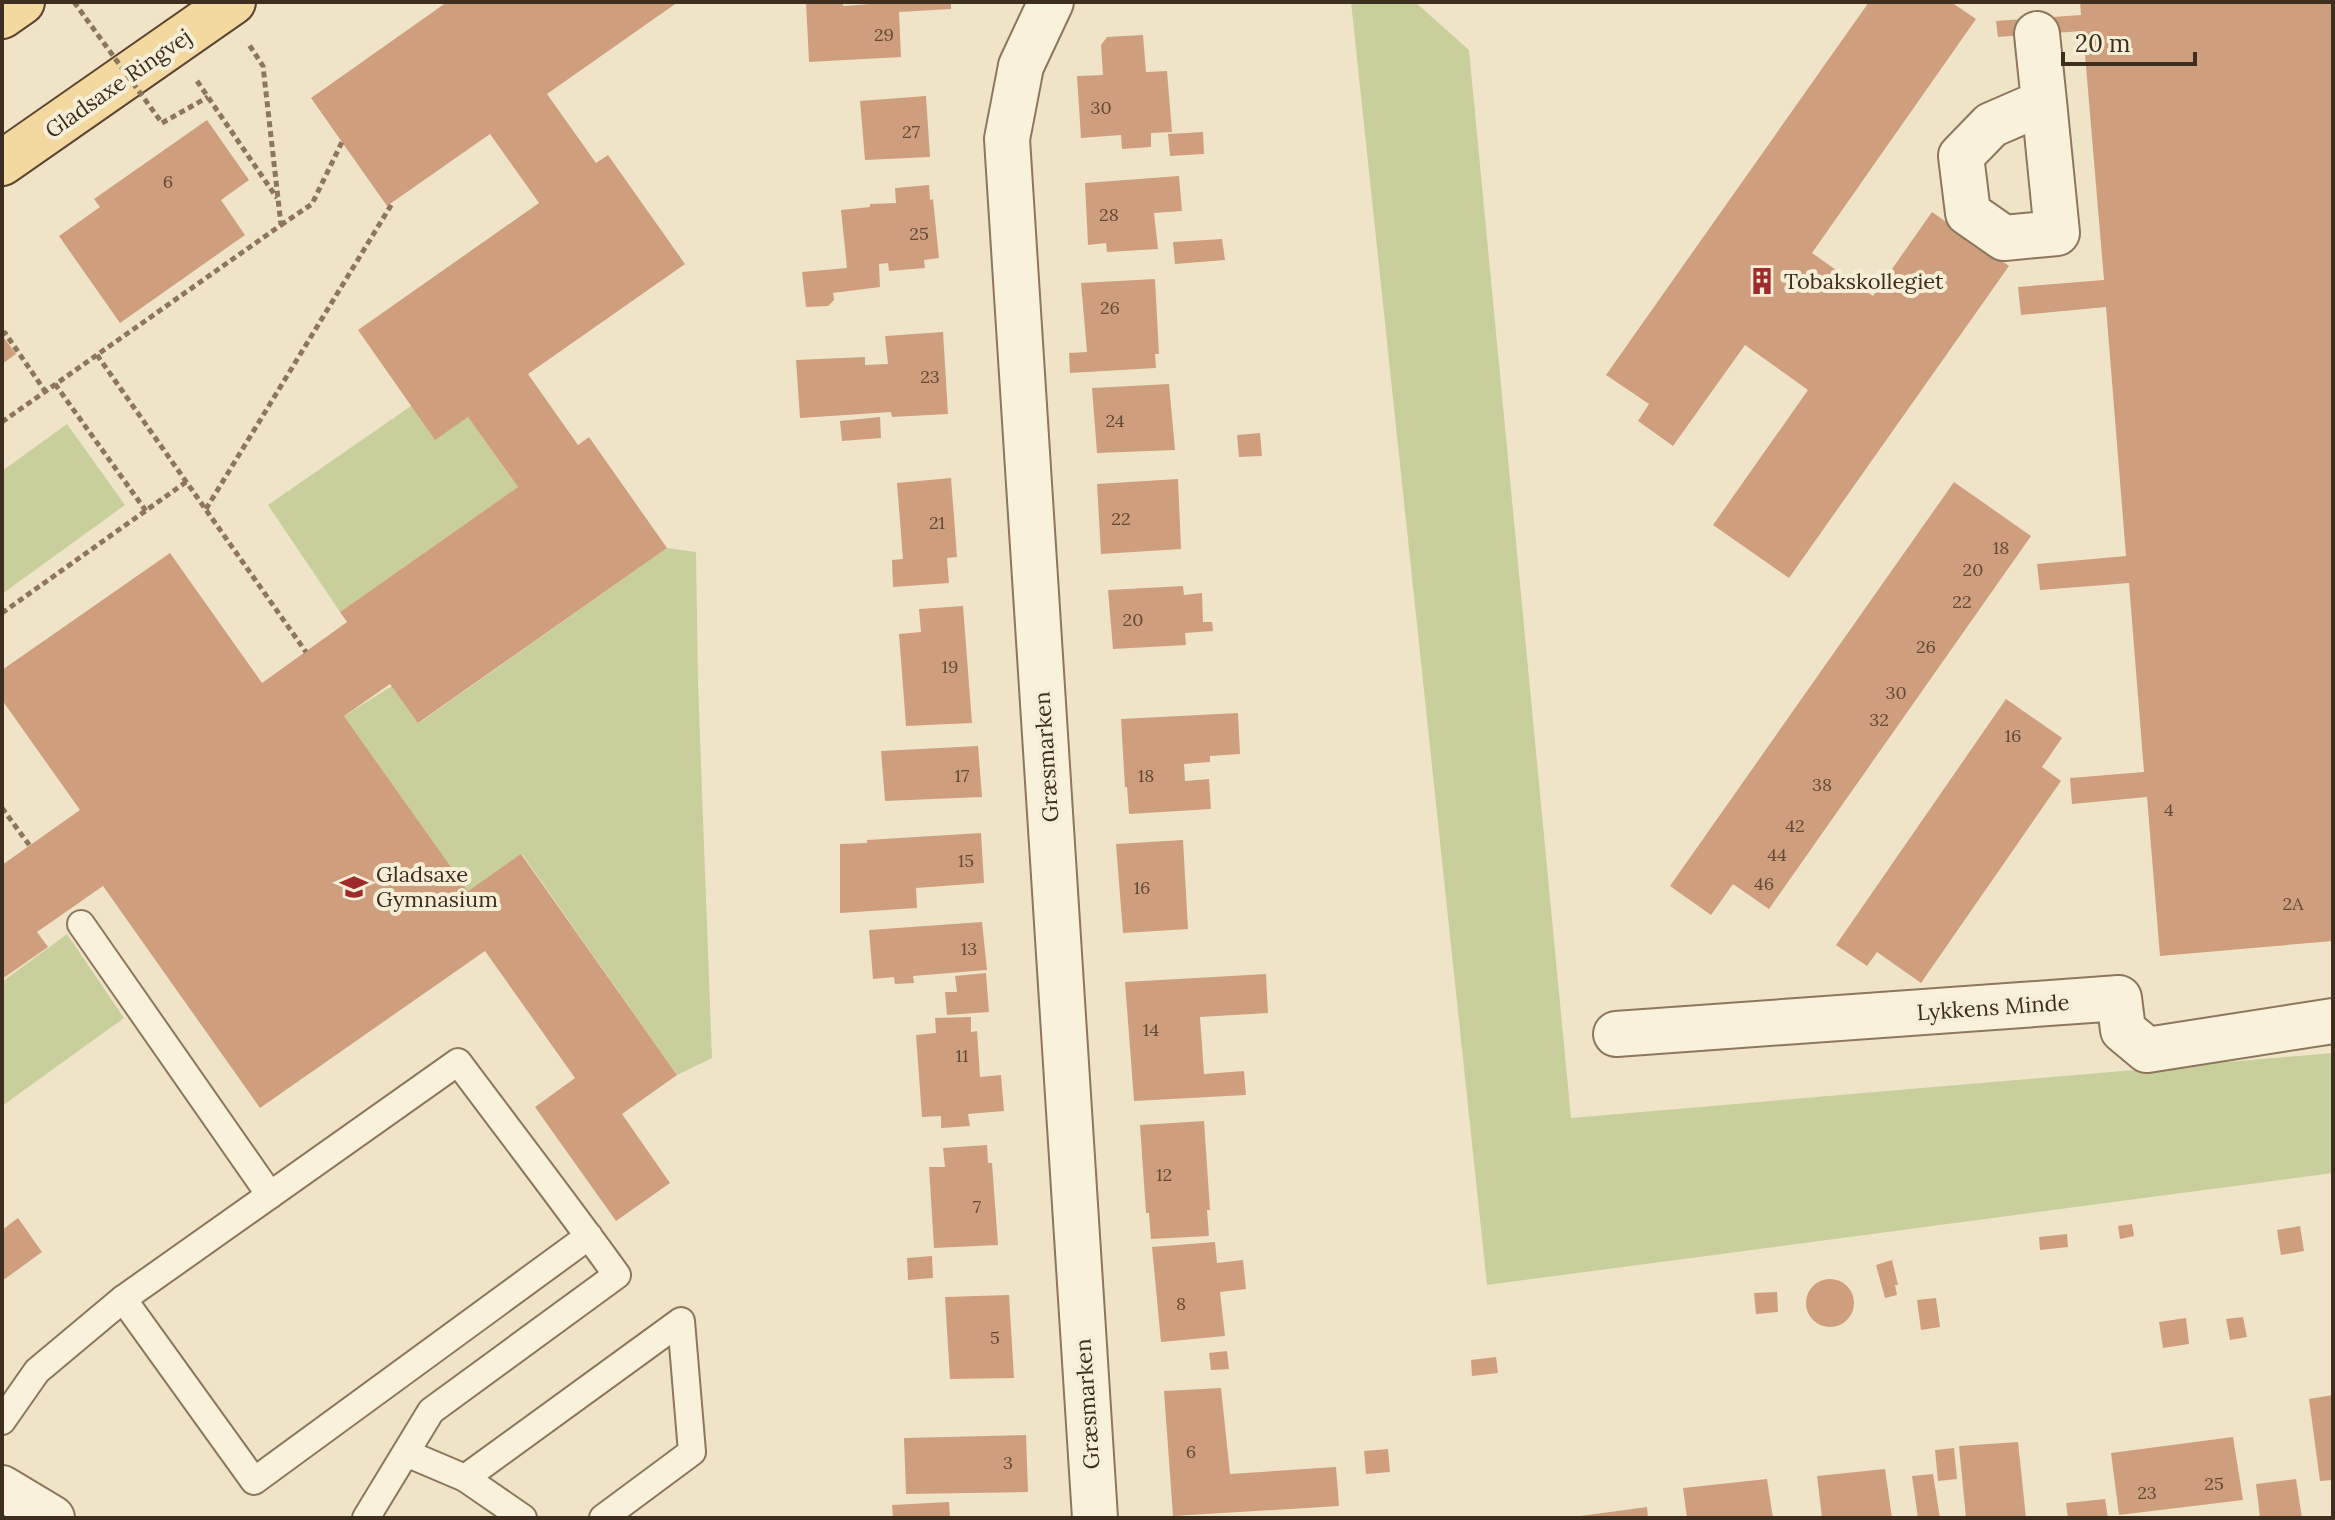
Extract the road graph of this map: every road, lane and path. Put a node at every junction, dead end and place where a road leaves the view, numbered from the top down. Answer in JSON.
{"nodes":[{"id":1,"x":22,"y":2,"type":"edge"},
{"id":2,"x":74,"y":2,"type":"edge"},
{"id":3,"x":1049,"y":3,"type":"edge"},
{"id":4,"x":2,"y":16,"type":"edge"},
{"id":5,"x":238,"y":18,"type":"edge"},
{"id":6,"x":2035,"y":18,"type":"edge"},
{"id":7,"x":2044,"y":102,"type":"dead end"},
{"id":8,"x":342,"y":142,"type":"dead end"},
{"id":9,"x":2,"y":163,"type":"edge"},
{"id":10,"x":278,"y":199,"type":"junction"},
{"id":11,"x":393,"y":202,"type":"dead end"},
{"id":12,"x":281,"y":225,"type":"junction"},
{"id":13,"x":2,"y":335,"type":"edge"},
{"id":14,"x":96,"y":355,"type":"junction"},
{"id":15,"x":55,"y":384,"type":"junction"},
{"id":16,"x":45,"y":391,"type":"junction"},
{"id":17,"x":2,"y":422,"type":"edge"},
{"id":18,"x":186,"y":482,"type":"junction"},
{"id":19,"x":206,"y":509,"type":"junction"},
{"id":20,"x":146,"y":511,"type":"junction"},
{"id":21,"x":2,"y":613,"type":"edge"},
{"id":22,"x":306,"y":652,"type":"dead end"},
{"id":23,"x":2,"y":808,"type":"edge"},
{"id":24,"x":30,"y":846,"type":"dead end"},
{"id":25,"x":81,"y":924,"type":"dead end"},
{"id":26,"x":2333,"y":1021,"type":"edge"},
{"id":27,"x":1616,"y":1034,"type":"dead end"},
{"id":28,"x":270,"y":1195,"type":"junction"},
{"id":29,"x":589,"y":1236,"type":"junction"},
{"id":30,"x":123,"y":1299,"type":"junction"},
{"id":31,"x":2,"y":1421,"type":"edge"},
{"id":32,"x":406,"y":1453,"type":"junction"},
{"id":33,"x":465,"y":1478,"type":"junction"},
{"id":34,"x":2,"y":1488,"type":"edge"},
{"id":35,"x":52,"y":1518,"type":"edge"},
{"id":36,"x":366,"y":1518,"type":"edge"},
{"id":37,"x":523,"y":1518,"type":"edge"},
{"id":38,"x":603,"y":1518,"type":"edge"},
{"id":39,"x":1095,"y":1518,"type":"edge"}],
"edges":[{"from":1,"to":4,"type":"main road"},
{"from":2,"to":10,"type":"path","bridge":true},
{"from":3,"to":39,"type":"street","name":"Græsmarken"},
{"from":5,"to":9,"type":"main road","name":"Gladsaxe Ringvej"},
{"from":5,"to":10,"type":"path"},
{"from":6,"to":7,"type":"street"},
{"from":8,"to":12,"type":"path"},
{"from":10,"to":12,"type":"path"},
{"from":11,"to":19,"type":"path"},
{"from":12,"to":14,"type":"path"},
{"from":13,"to":16,"type":"path"},
{"from":14,"to":15,"type":"path"},
{"from":14,"to":18,"type":"path"},
{"from":15,"to":16,"type":"path"},
{"from":15,"to":20,"type":"path"},
{"from":16,"to":17,"type":"path"},
{"from":18,"to":19,"type":"path"},
{"from":18,"to":20,"type":"path"},
{"from":19,"to":22,"type":"path"},
{"from":20,"to":21,"type":"path"},
{"from":23,"to":24,"type":"path"},
{"from":25,"to":28,"type":"lane"},
{"from":26,"to":27,"type":"street","name":"Lykkens Minde"},
{"from":28,"to":29,"type":"lane"},
{"from":28,"to":30,"type":"lane"},
{"from":29,"to":30,"type":"lane"},
{"from":29,"to":32,"type":"lane"},
{"from":30,"to":31,"type":"lane"},
{"from":32,"to":33,"type":"lane"},
{"from":32,"to":36,"type":"lane"},
{"from":33,"to":37,"type":"lane"},
{"from":33,"to":38,"type":"lane"},
{"from":34,"to":35,"type":"street"}]}
